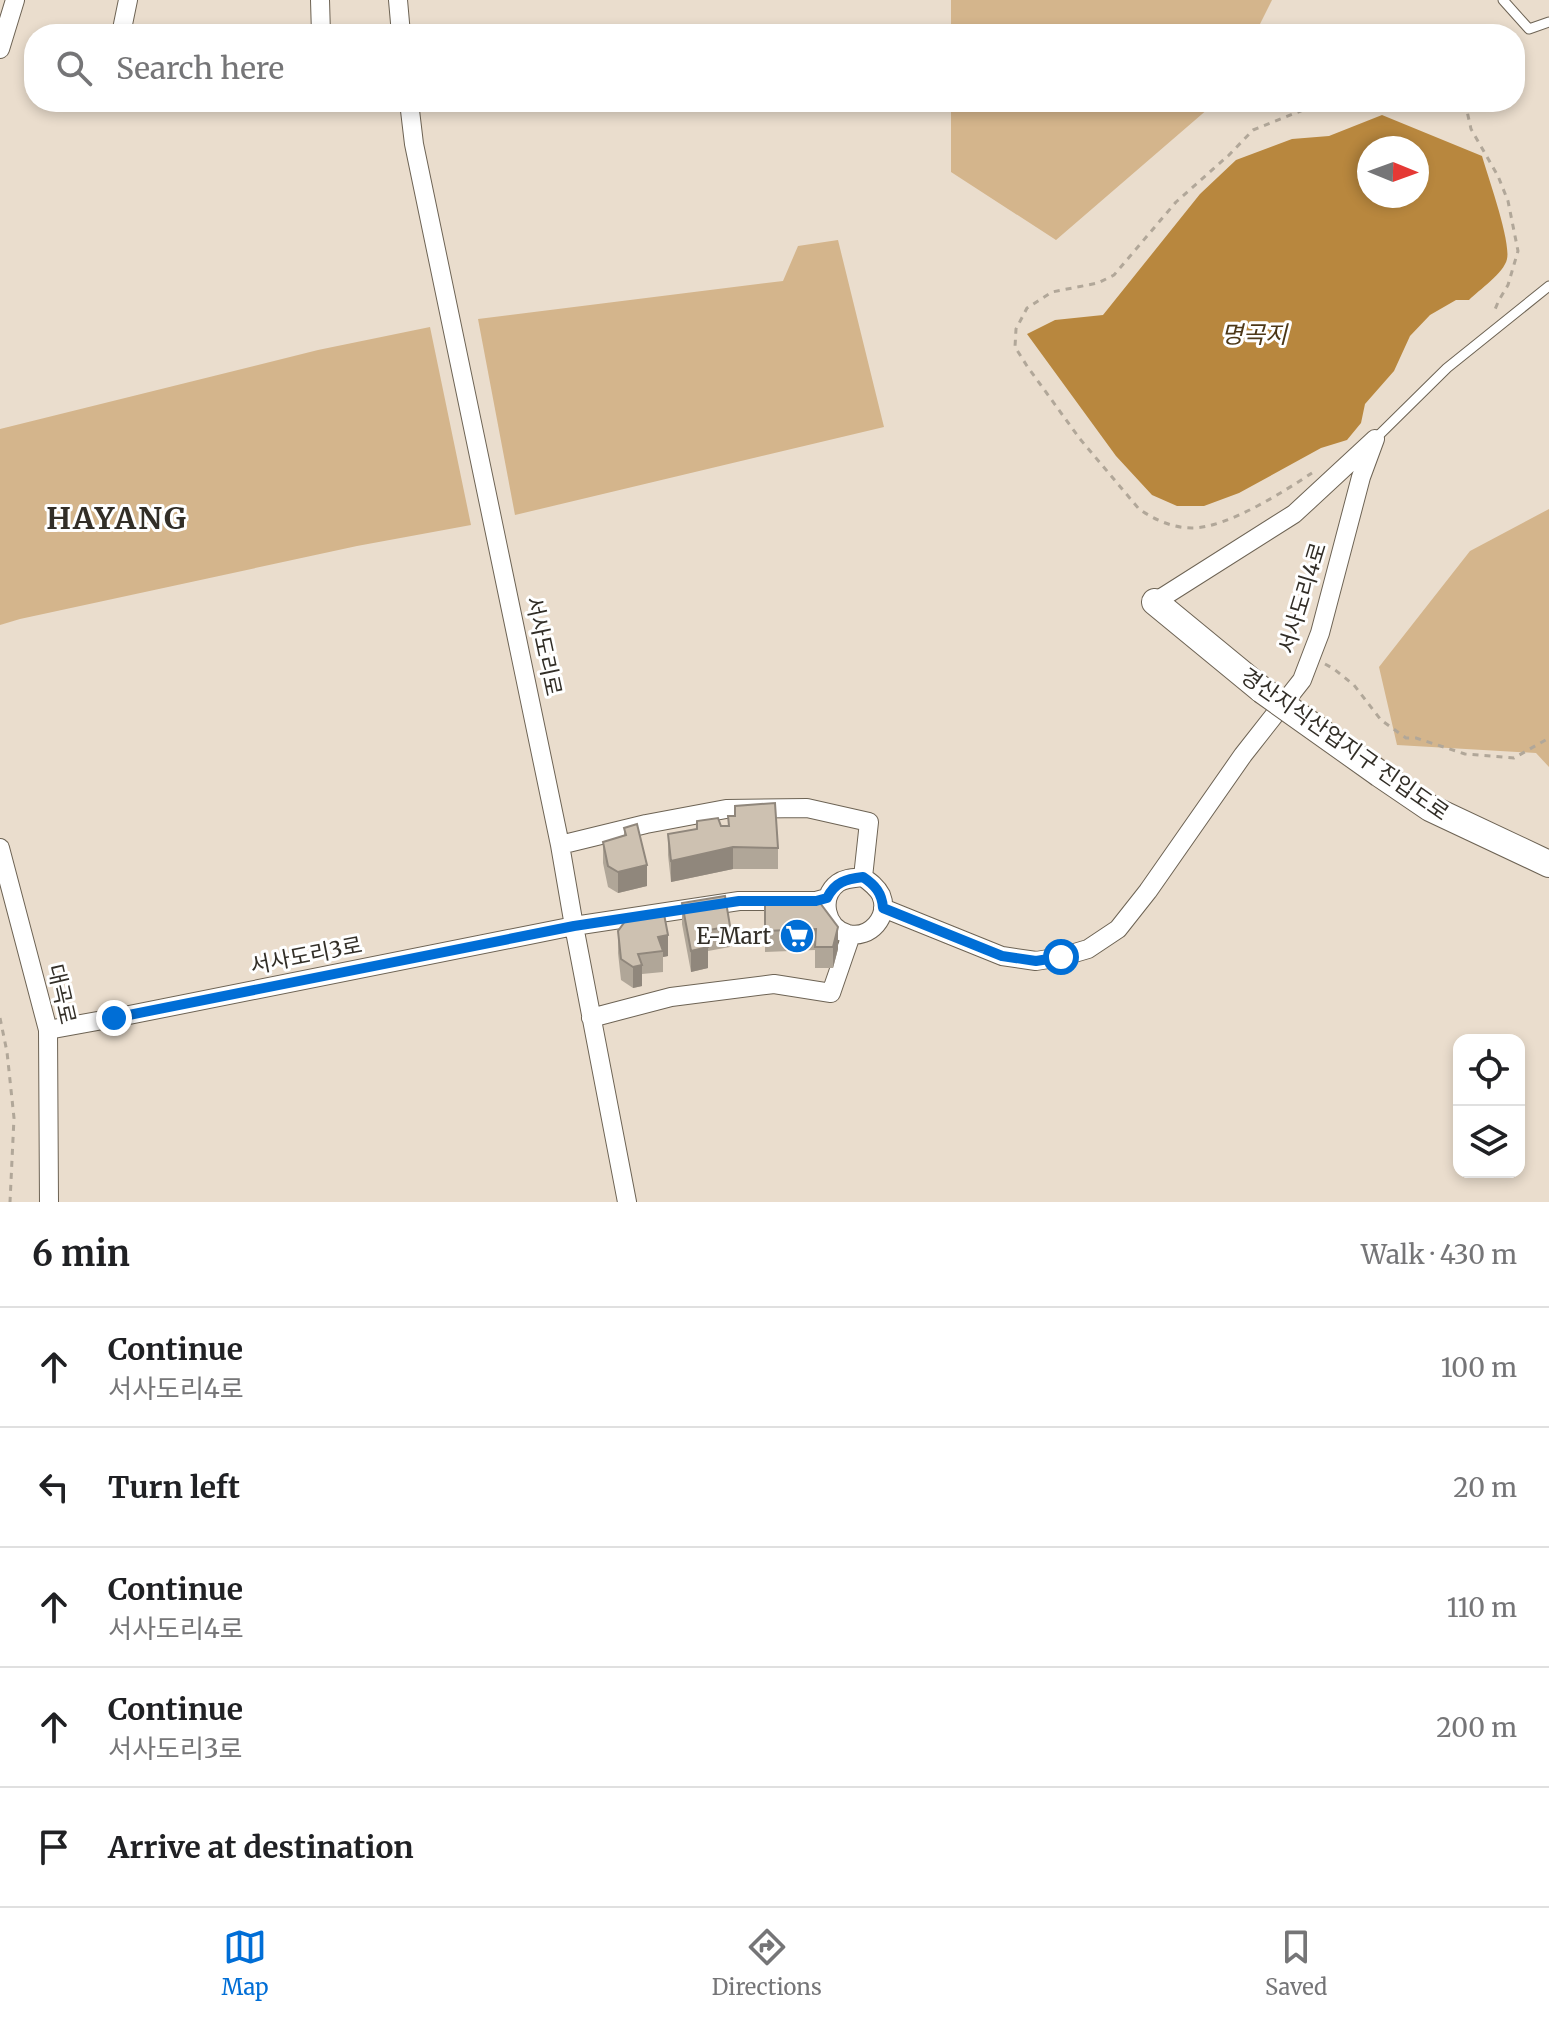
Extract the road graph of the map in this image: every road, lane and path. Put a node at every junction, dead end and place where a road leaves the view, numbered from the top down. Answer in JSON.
{"nodes":[{"id":1,"x":15,"y":0,"type":"edge"},
{"id":2,"x":128,"y":0,"type":"edge"},
{"id":3,"x":320,"y":0,"type":"edge"},
{"id":4,"x":398,"y":0,"type":"edge"},
{"id":5,"x":1503,"y":0,"type":"edge"},
{"id":6,"x":1549,"y":22,"type":"edge"},
{"id":7,"x":123,"y":24,"type":"edge"},
{"id":8,"x":321,"y":24,"type":"edge"},
{"id":9,"x":400,"y":24,"type":"edge"},
{"id":10,"x":1525,"y":24,"type":"edge"},
{"id":11,"x":1525,"y":25,"type":"edge"},
{"id":12,"x":0,"y":49,"type":"edge"},
{"id":13,"x":410,"y":112,"type":"edge"},
{"id":14,"x":1298,"y":112,"type":"edge"},
{"id":15,"x":1467,"y":112,"type":"edge"},
{"id":16,"x":1549,"y":286,"type":"edge"},
{"id":17,"x":1487,"y":336,"type":"junction"},
{"id":18,"x":1375,"y":439,"type":"junction"},
{"id":19,"x":1323,"y":466,"type":"dead end"},
{"id":20,"x":1155,"y":602,"type":"joint"},
{"id":21,"x":1311,"y":657,"type":"junction"},
{"id":22,"x":1549,"y":738,"type":"edge"},
{"id":23,"x":560,"y":845,"type":"junction"},
{"id":24,"x":0,"y":848,"type":"edge"},
{"id":25,"x":1549,"y":864,"type":"edge"},
{"id":26,"x":863,"y":877,"type":"junction"},
{"id":27,"x":827,"y":898,"type":"junction"},
{"id":28,"x":883,"y":908,"type":"junction"},
{"id":29,"x":574,"y":926,"type":"junction"},
{"id":30,"x":851,"y":935,"type":"junction"},
{"id":31,"x":0,"y":1018,"type":"edge"},
{"id":32,"x":591,"y":1018,"type":"junction"},
{"id":33,"x":48,"y":1030,"type":"junction"},
{"id":34,"x":10,"y":1202,"type":"edge"},
{"id":35,"x":49,"y":1202,"type":"edge"},
{"id":36,"x":627,"y":1202,"type":"edge"}],
"edges":[{"from":1,"to":12,"type":"street"},
{"from":2,"to":7,"type":"street"},
{"from":3,"to":8,"type":"street"},
{"from":4,"to":9,"type":"street"},
{"from":5,"to":10,"type":"lane"},
{"from":6,"to":11,"type":"lane"},
{"from":13,"to":23,"type":"street","name":"서사도리로"},
{"from":14,"to":19,"type":"path"},
{"from":15,"to":17,"type":"path"},
{"from":16,"to":17,"type":"lane"},
{"from":17,"to":18,"type":"lane"},
{"from":18,"to":20,"type":"street","name":"서사도리4로"},
{"from":18,"to":21,"type":"street","name":"서사도리4로"},
{"from":20,"to":25,"type":"street","name":"경산지식산업지구 진입도로","bridge":true},
{"from":21,"to":22,"type":"path"},
{"from":21,"to":28,"type":"street","name":"서사도리4로"},
{"from":23,"to":26,"type":"street"},
{"from":23,"to":29,"type":"street","name":"서사도리로"},
{"from":24,"to":33,"type":"street","name":"대곡로"},
{"from":26,"to":27,"type":"street"},
{"from":26,"to":28,"type":"street"},
{"from":27,"to":29,"type":"street"},
{"from":27,"to":30,"type":"street"},
{"from":28,"to":30,"type":"street"},
{"from":29,"to":32,"type":"street","name":"서사도리로"},
{"from":29,"to":33,"type":"street","name":"서사도리3로"},
{"from":30,"to":32,"type":"street"},
{"from":31,"to":34,"type":"path"},
{"from":32,"to":36,"type":"street","name":"서사도리로"},
{"from":33,"to":35,"type":"street","name":"대곡로"}]}
